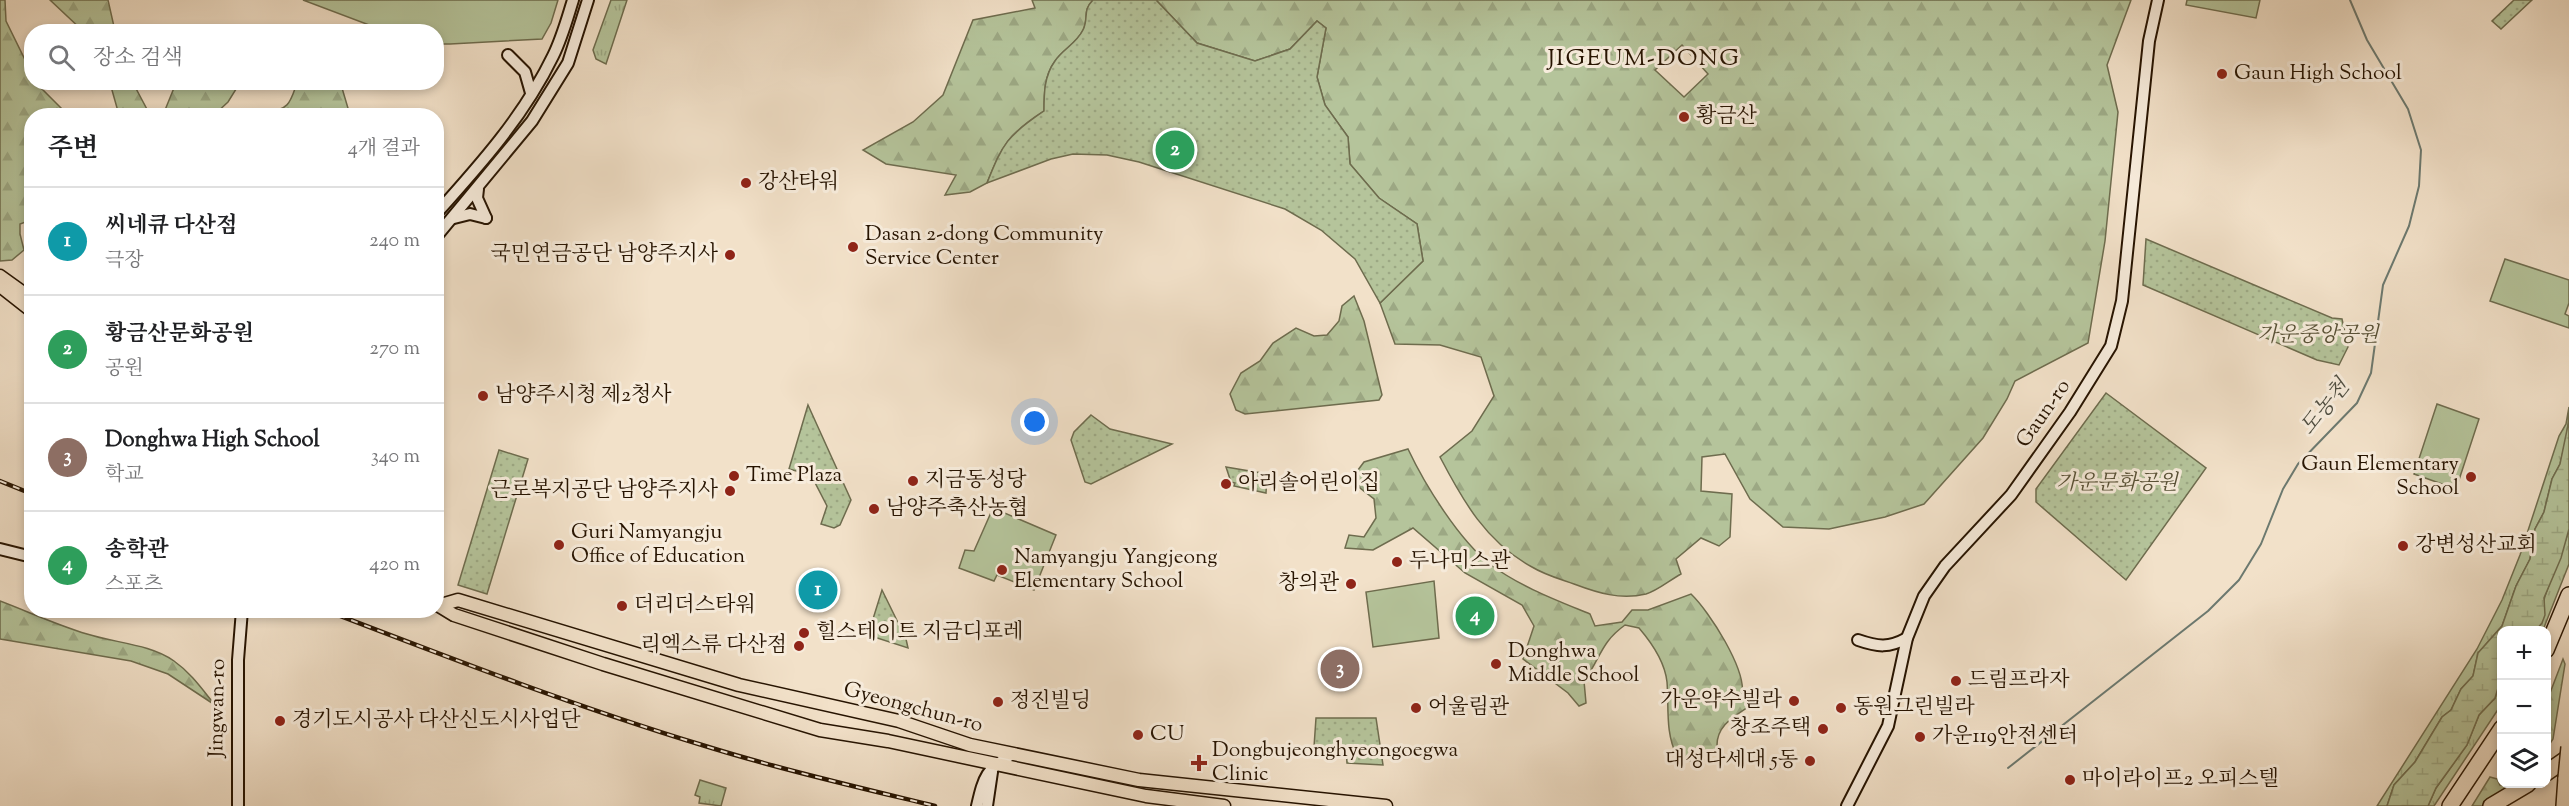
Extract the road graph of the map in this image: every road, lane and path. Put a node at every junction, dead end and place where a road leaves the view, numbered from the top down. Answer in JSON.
{"nodes":[{"id":1,"x":573,"y":0,"type":"edge"},
{"id":2,"x":588,"y":0,"type":"edge"},
{"id":3,"x":2158,"y":0,"type":"edge"},
{"id":4,"x":508,"y":55,"type":"dead end"},
{"id":5,"x":531,"y":93,"type":"junction"},
{"id":6,"x":478,"y":189,"type":"junction"},
{"id":7,"x":444,"y":205,"type":"edge"},
{"id":8,"x":451,"y":220,"type":"junction"},
{"id":9,"x":444,"y":228,"type":"edge"},
{"id":10,"x":0,"y":276,"type":"edge"},
{"id":11,"x":0,"y":286,"type":"edge"},
{"id":12,"x":24,"y":293,"type":"edge"},
{"id":13,"x":24,"y":305,"type":"edge"},
{"id":14,"x":0,"y":549,"type":"edge"},
{"id":15,"x":24,"y":555,"type":"edge"},
{"id":16,"x":2569,"y":595,"type":"edge"},
{"id":17,"x":444,"y":604,"type":"edge"},
{"id":18,"x":444,"y":608,"type":"edge"},
{"id":19,"x":241,"y":618,"type":"edge"},
{"id":20,"x":1907,"y":638,"type":"junction"},
{"id":21,"x":1858,"y":640,"type":"dead end"},
{"id":22,"x":2551,"y":640,"type":"edge"},
{"id":23,"x":2498,"y":734,"type":"edge"},
{"id":24,"x":2569,"y":747,"type":"edge"},
{"id":25,"x":1013,"y":754,"type":"junction"},
{"id":26,"x":2569,"y":757,"type":"edge"},
{"id":27,"x":993,"y":765,"type":"junction"},
{"id":28,"x":2551,"y":770,"type":"edge"},
{"id":29,"x":2520,"y":788,"type":"edge"},
{"id":30,"x":980,"y":805,"type":"edge"},
{"id":31,"x":237,"y":806,"type":"edge"},
{"id":32,"x":1224,"y":806,"type":"edge"},
{"id":33,"x":1386,"y":806,"type":"edge"},
{"id":34,"x":1847,"y":806,"type":"edge"},
{"id":35,"x":2450,"y":806,"type":"edge"},
{"id":36,"x":2491,"y":806,"type":"edge"},
{"id":37,"x":2564,"y":806,"type":"edge"}],
"edges":[{"from":1,"to":5,"type":"street"},
{"from":2,"to":6,"type":"street"},
{"from":3,"to":20,"type":"street","name":"Gaun-ro"},
{"from":4,"to":5,"type":"street"},
{"from":5,"to":7,"type":"street"},
{"from":6,"to":8,"type":"street"},
{"from":6,"to":8,"type":"street"},
{"from":8,"to":9,"type":"street"},
{"from":10,"to":12,"type":"main road"},
{"from":11,"to":13,"type":"main road"},
{"from":14,"to":15,"type":"street"},
{"from":16,"to":22,"type":"highway"},
{"from":17,"to":25,"type":"main road","name":"Gyeongchun-ro"},
{"from":18,"to":27,"type":"main road","name":"Gyeongchun-ro"},
{"from":19,"to":31,"type":"street","name":"Jingwan-ro"},
{"from":20,"to":21,"type":"street"},
{"from":20,"to":34,"type":"street","name":"Gaun-ro"},
{"from":23,"to":35,"type":"highway"},
{"from":24,"to":37,"type":"highway","bridge":true},
{"from":25,"to":27,"type":"street"},
{"from":25,"to":33,"type":"main road","name":"Gyeongchun-ro"},
{"from":26,"to":28,"type":"highway"},
{"from":27,"to":30,"type":"street"},
{"from":27,"to":32,"type":"main road","name":"Gyeongchun-ro"},
{"from":29,"to":36,"type":"highway"}]}
